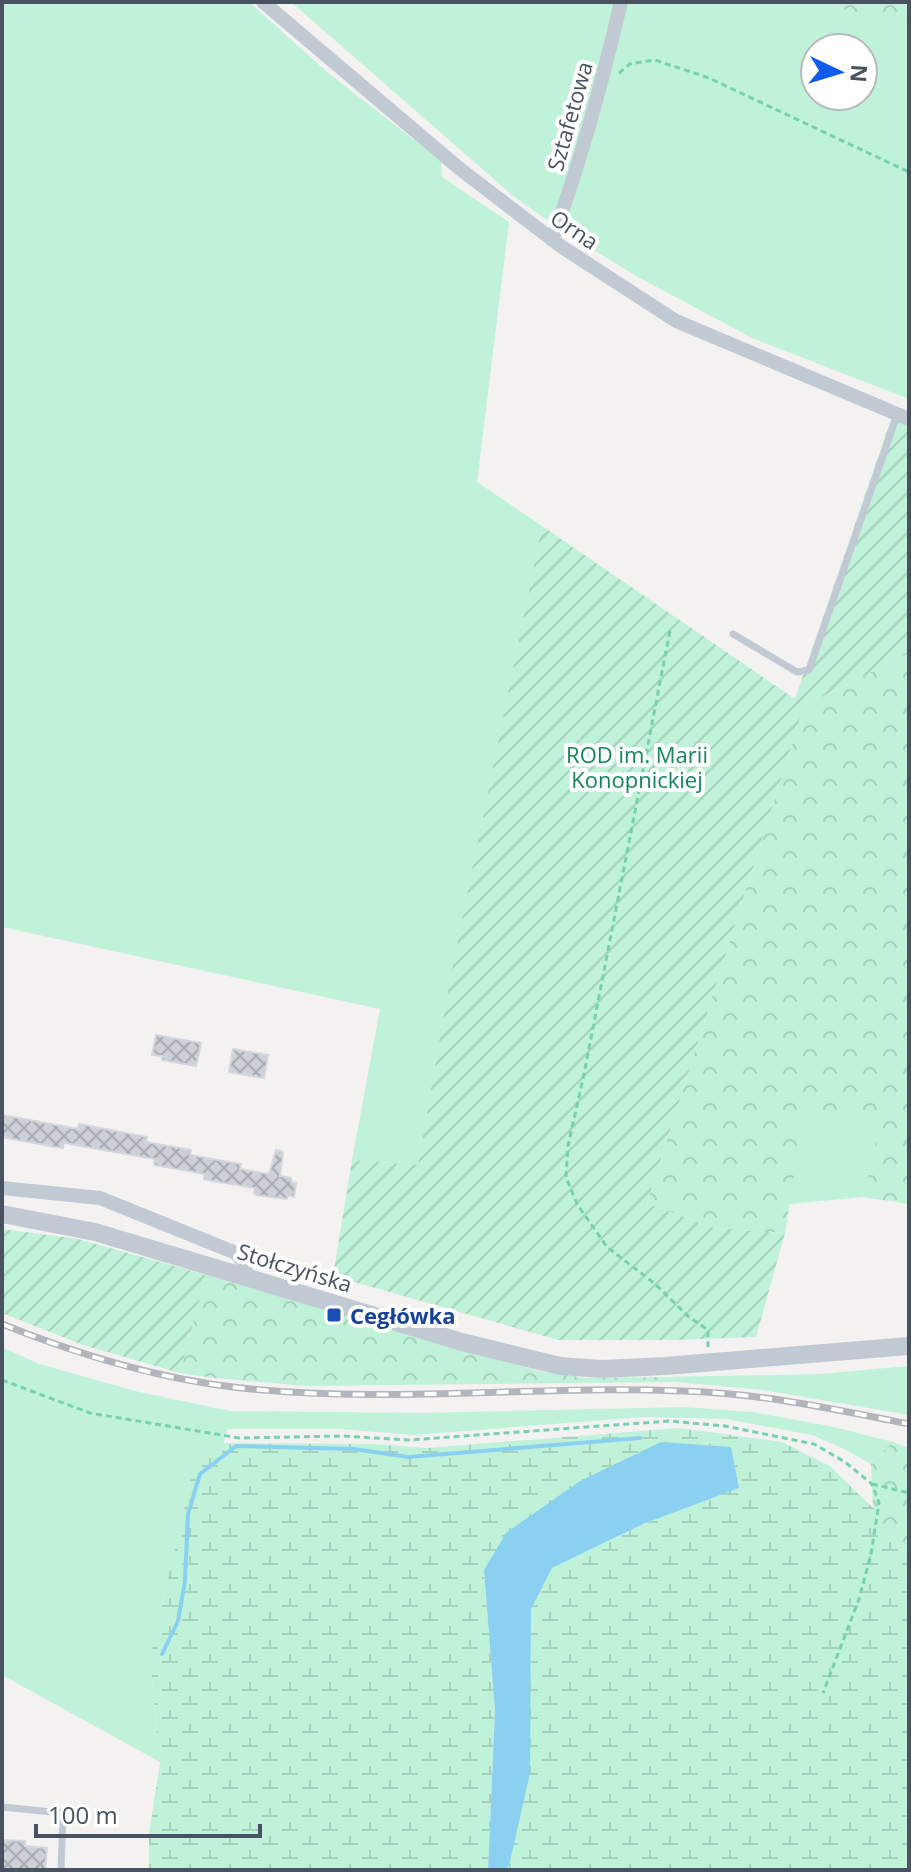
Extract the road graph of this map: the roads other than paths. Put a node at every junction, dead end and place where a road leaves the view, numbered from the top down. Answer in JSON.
{"nodes":[{"id":1,"x":263,"y":2,"type":"edge"},
{"id":2,"x":621,"y":2,"type":"edge"},
{"id":3,"x":552,"y":240,"type":"junction"},
{"id":4,"x":903,"y":417,"type":"edge"},
{"id":5,"x":733,"y":634,"type":"dead end"},
{"id":6,"x":2,"y":1188,"type":"edge"},
{"id":7,"x":2,"y":1214,"type":"edge"},
{"id":8,"x":244,"y":1276,"type":"junction"},
{"id":9,"x":909,"y":1346,"type":"edge"},
{"id":10,"x":2,"y":1807,"type":"edge"},
{"id":11,"x":61,"y":1870,"type":"edge"}],
"edges":[{"from":1,"to":3,"type":"street","name":"Orna"},
{"from":2,"to":3,"type":"street","name":"Sztafetowa"},
{"from":3,"to":4,"type":"street","name":"Orna"},
{"from":4,"to":5,"type":"lane"},
{"from":6,"to":8,"type":"street"},
{"from":7,"to":8,"type":"street","name":"Stołczyńska"},
{"from":8,"to":9,"type":"street","name":"Stołczyńska"},
{"from":10,"to":11,"type":"lane"}]}
